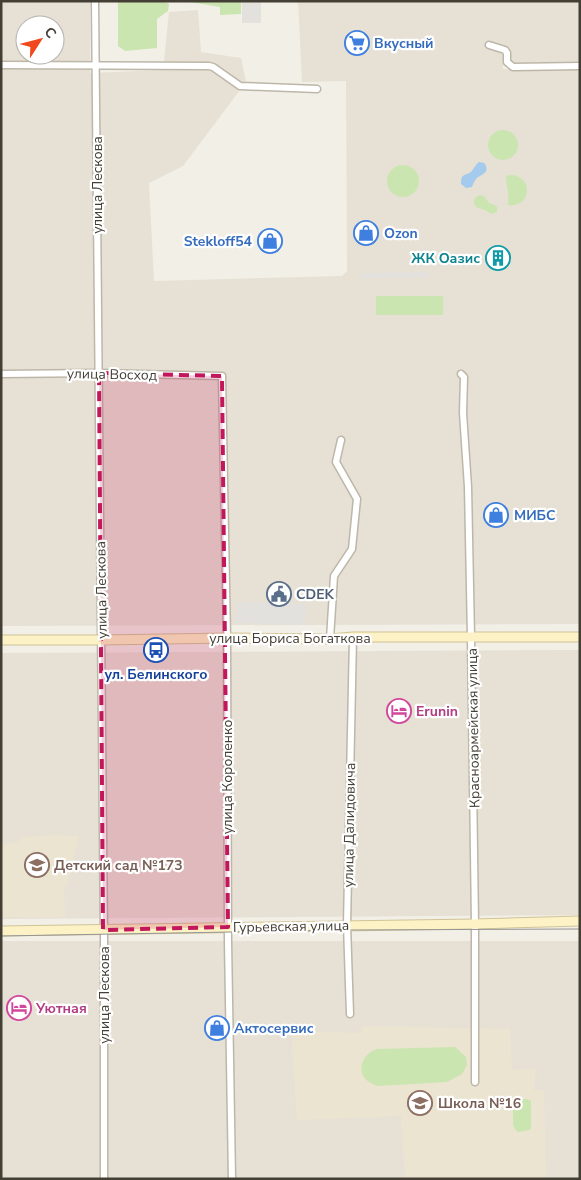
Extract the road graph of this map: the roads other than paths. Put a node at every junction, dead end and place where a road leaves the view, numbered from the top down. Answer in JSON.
{"nodes":[{"id":1,"x":95,"y":1,"type":"edge"},
{"id":2,"x":488,"y":45,"type":"dead end"},
{"id":3,"x":1,"y":65,"type":"edge"},
{"id":4,"x":96,"y":65,"type":"junction"},
{"id":5,"x":580,"y":66,"type":"edge"},
{"id":6,"x":316,"y":89,"type":"dead end"},
{"id":7,"x":99,"y":373,"type":"junction"},
{"id":8,"x":1,"y":374,"type":"edge"},
{"id":9,"x":461,"y":374,"type":"dead end"},
{"id":10,"x":222,"y":376,"type":"joint"},
{"id":11,"x":341,"y":440,"type":"dead end"},
{"id":12,"x":353,"y":637,"type":"junction"},
{"id":13,"x":471,"y":637,"type":"junction"},
{"id":14,"x":580,"y":637,"type":"edge"},
{"id":15,"x":227,"y":638,"type":"junction"},
{"id":16,"x":330,"y":639,"type":"junction"},
{"id":17,"x":1,"y":640,"type":"edge"},
{"id":18,"x":102,"y":640,"type":"junction"},
{"id":19,"x":580,"y":920,"type":"edge"},
{"id":20,"x":475,"y":924,"type":"junction"},
{"id":21,"x":347,"y":925,"type":"junction"},
{"id":22,"x":228,"y":927,"type":"junction"},
{"id":23,"x":103,"y":930,"type":"junction"},
{"id":24,"x":1,"y":931,"type":"edge"},
{"id":25,"x":350,"y":1014,"type":"dead end"},
{"id":26,"x":474,"y":1082,"type":"dead end"},
{"id":27,"x":104,"y":1179,"type":"edge"},
{"id":28,"x":232,"y":1179,"type":"edge"}],
"edges":[{"from":1,"to":4,"type":"street","name":"улица Лескова"},
{"from":2,"to":5,"type":"street"},
{"from":3,"to":4,"type":"street"},
{"from":4,"to":6,"type":"street"},
{"from":4,"to":7,"type":"street","name":"улица Лескова"},
{"from":7,"to":8,"type":"street","name":"улица Восход"},
{"from":7,"to":10,"type":"street","name":"улица Восход"},
{"from":7,"to":18,"type":"street","name":"улица Лескова"},
{"from":9,"to":13,"type":"street","name":"Красноармейская улица"},
{"from":10,"to":15,"type":"street","name":"улица Короленко"},
{"from":11,"to":16,"type":"street"},
{"from":12,"to":13,"type":"main road","name":"улица Бориса Богаткова"},
{"from":12,"to":16,"type":"main road","name":"улица Бориса Богаткова"},
{"from":12,"to":21,"type":"street","name":"улица Далидовича"},
{"from":13,"to":14,"type":"main road","name":"улица Бориса Богаткова"},
{"from":13,"to":20,"type":"street","name":"Красноармейская улица"},
{"from":15,"to":16,"type":"main road","name":"улица Бориса Богаткова"},
{"from":15,"to":18,"type":"main road","name":"улица Бориса Богаткова"},
{"from":15,"to":22,"type":"street","name":"улица Короленко"},
{"from":17,"to":18,"type":"main road","name":"улица Бориса Богаткова"},
{"from":18,"to":23,"type":"street","name":"улица Лескова"},
{"from":19,"to":20,"type":"main road","name":"Гурьевская улица"},
{"from":20,"to":21,"type":"main road","name":"Гурьевская улица"},
{"from":20,"to":26,"type":"street","name":"Красноармейская улица"},
{"from":21,"to":22,"type":"main road","name":"Гурьевская улица"},
{"from":21,"to":25,"type":"street","name":"улица Далидовича"},
{"from":22,"to":23,"type":"main road","name":"Гурьевская улица"},
{"from":22,"to":28,"type":"street","name":"улица Короленко"},
{"from":23,"to":24,"type":"main road","name":"Гурьевская улица"},
{"from":23,"to":27,"type":"street","name":"улица Лескова"}]}
